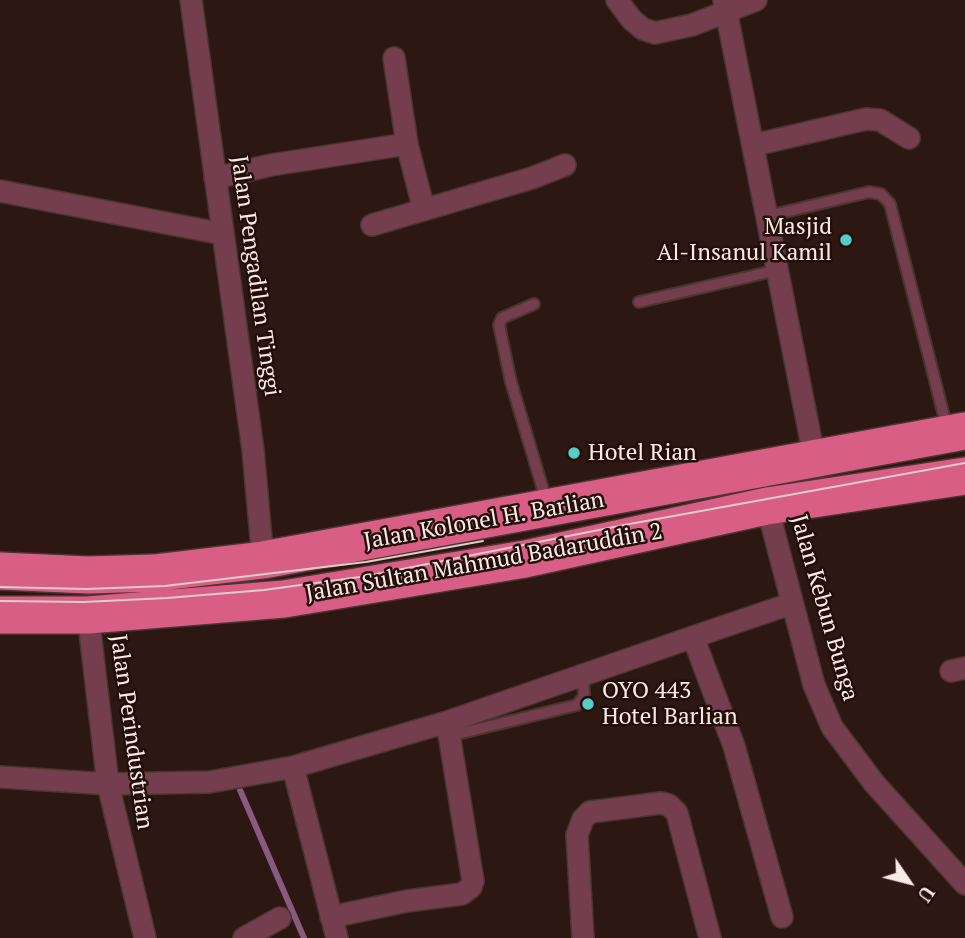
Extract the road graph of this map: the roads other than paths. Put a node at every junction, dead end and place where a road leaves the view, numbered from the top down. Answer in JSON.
{"nodes":[{"id":1,"x":191,"y":0,"type":"edge"},
{"id":2,"x":617,"y":0,"type":"edge"},
{"id":3,"x":756,"y":0,"type":"edge"},
{"id":4,"x":726,"y":6,"type":"edge"},
{"id":5,"x":394,"y":58,"type":"dead end"},
{"id":6,"x":909,"y":138,"type":"dead end"},
{"id":7,"x":407,"y":144,"type":"junction"},
{"id":8,"x":754,"y":145,"type":"junction"},
{"id":9,"x":565,"y":165,"type":"dead end"},
{"id":10,"x":215,"y":178,"type":"junction"},
{"id":11,"x":0,"y":191,"type":"edge"},
{"id":12,"x":424,"y":211,"type":"junction"},
{"id":13,"x":768,"y":216,"type":"junction"},
{"id":14,"x":372,"y":225,"type":"dead end"},
{"id":15,"x":223,"y":234,"type":"junction"},
{"id":16,"x":778,"y":270,"type":"junction"},
{"id":17,"x":639,"y":302,"type":"dead end"},
{"id":18,"x":534,"y":304,"type":"dead end"},
{"id":19,"x":957,"y":433,"type":"edge"},
{"id":20,"x":815,"y":461,"type":"junction"},
{"id":21,"x":965,"y":476,"type":"edge"},
{"id":22,"x":767,"y":506,"type":"junction"},
{"id":23,"x":549,"y":509,"type":"junction"},
{"id":24,"x":263,"y":560,"type":"junction"},
{"id":25,"x":0,"y":571,"type":"edge"},
{"id":26,"x":790,"y":604,"type":"junction"},
{"id":27,"x":0,"y":615,"type":"edge"},
{"id":28,"x":88,"y":615,"type":"junction"},
{"id":29,"x":693,"y":637,"type":"junction"},
{"id":30,"x":448,"y":729,"type":"junction"},
{"id":31,"x":293,"y":767,"type":"junction"},
{"id":32,"x":0,"y":777,"type":"edge"},
{"id":33,"x":108,"y":784,"type":"junction"},
{"id":34,"x":965,"y":884,"type":"edge"},
{"id":35,"x":782,"y":917,"type":"dead end"},
{"id":36,"x":281,"y":918,"type":"dead end"},
{"id":37,"x":334,"y":928,"type":"edge"},
{"id":38,"x":145,"y":938,"type":"edge"},
{"id":39,"x":244,"y":938,"type":"edge"},
{"id":40,"x":583,"y":938,"type":"edge"},
{"id":41,"x":710,"y":938,"type":"edge"}],
"edges":[{"from":1,"to":10,"type":"street","name":"Jalan Pengadilan Tinggi"},
{"from":2,"to":4,"type":"street"},
{"from":3,"to":4,"type":"street"},
{"from":4,"to":8,"type":"street"},
{"from":5,"to":7,"type":"street"},
{"from":6,"to":8,"type":"street"},
{"from":7,"to":10,"type":"street"},
{"from":7,"to":12,"type":"street"},
{"from":8,"to":13,"type":"street"},
{"from":9,"to":12,"type":"street"},
{"from":10,"to":15,"type":"street","name":"Jalan Pengadilan Tinggi"},
{"from":11,"to":15,"type":"street"},
{"from":12,"to":14,"type":"street"},
{"from":13,"to":16,"type":"street"},
{"from":13,"to":19,"type":"lane"},
{"from":15,"to":24,"type":"street","name":"Jalan Pengadilan Tinggi"},
{"from":16,"to":17,"type":"lane"},
{"from":16,"to":20,"type":"street"},
{"from":18,"to":23,"type":"lane"},
{"from":19,"to":20,"type":"highway","name":"Jalan Kolonel H. Barlian"},
{"from":20,"to":23,"type":"highway","name":"Jalan Kolonel H. Barlian"},
{"from":21,"to":22,"type":"highway","name":"Jalan Sultan Mahmud Badaruddin 2"},
{"from":22,"to":26,"type":"street","name":"Jalan Kebun Bunga"},
{"from":22,"to":28,"type":"highway","name":"Jalan Sultan Mahmud Badaruddin 2"},
{"from":23,"to":24,"type":"highway","name":"Jalan Kolonel H. Barlian"},
{"from":24,"to":25,"type":"highway","name":"Jalan Kolonel H. Barlian"},
{"from":26,"to":29,"type":"street"},
{"from":26,"to":34,"type":"street","name":"Jalan Kebun Bunga"},
{"from":27,"to":28,"type":"highway","name":"Jalan Sultan Mahmud Badaruddin 2"},
{"from":28,"to":33,"type":"street","name":"Jalan Perindustrian"},
{"from":29,"to":30,"type":"street"},
{"from":29,"to":35,"type":"street"},
{"from":30,"to":31,"type":"street"},
{"from":30,"to":37,"type":"street"},
{"from":31,"to":33,"type":"street"},
{"from":31,"to":37,"type":"street"},
{"from":32,"to":33,"type":"street"},
{"from":33,"to":38,"type":"street","name":"Jalan Perindustrian"},
{"from":36,"to":39,"type":"street"},
{"from":40,"to":41,"type":"street"}]}
